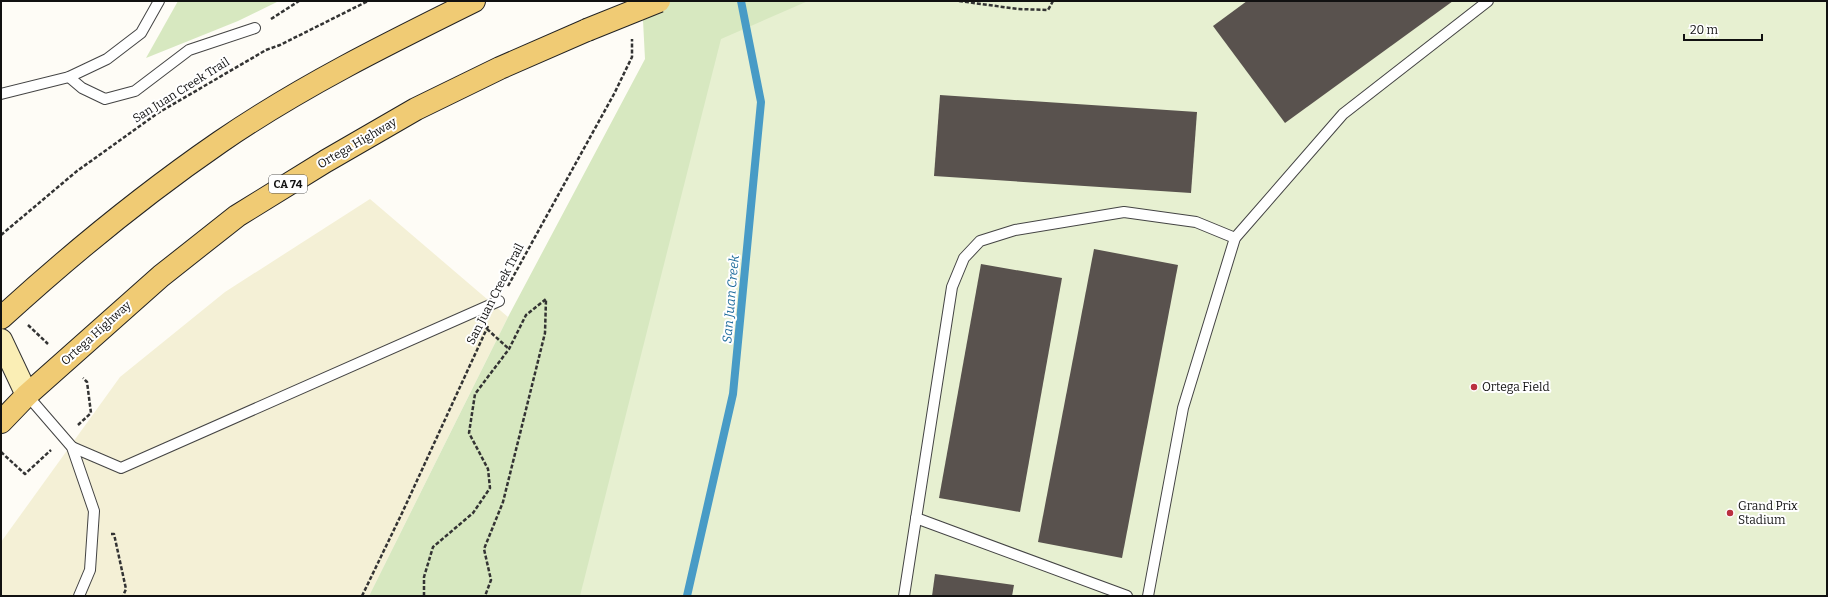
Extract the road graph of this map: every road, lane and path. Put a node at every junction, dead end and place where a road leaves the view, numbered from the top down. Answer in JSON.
{"nodes":[{"id":1,"x":159,"y":1,"type":"edge"},
{"id":2,"x":299,"y":1,"type":"edge"},
{"id":3,"x":368,"y":1,"type":"edge"},
{"id":4,"x":474,"y":1,"type":"edge"},
{"id":5,"x":659,"y":1,"type":"edge"},
{"id":6,"x":959,"y":1,"type":"edge"},
{"id":7,"x":1052,"y":1,"type":"edge"},
{"id":8,"x":1488,"y":1,"type":"edge"},
{"id":9,"x":255,"y":28,"type":"joint"},
{"id":10,"x":632,"y":36,"type":"dead end"},
{"id":11,"x":69,"y":76,"type":"junction"},
{"id":12,"x":1,"y":94,"type":"edge"},
{"id":13,"x":1,"y":235,"type":"edge"},
{"id":14,"x":1235,"y":238,"type":"junction"},
{"id":15,"x":499,"y":301,"type":"junction"},
{"id":16,"x":1,"y":318,"type":"edge"},
{"id":17,"x":487,"y":329,"type":"junction"},
{"id":18,"x":1,"y":340,"type":"edge"},
{"id":19,"x":509,"y":349,"type":"junction"},
{"id":20,"x":1,"y":378,"type":"edge"},
{"id":21,"x":26,"y":395,"type":"junction"},
{"id":22,"x":1,"y":422,"type":"edge"},
{"id":23,"x":72,"y":447,"type":"junction"},
{"id":24,"x":916,"y":518,"type":"junction"},
{"id":25,"x":92,"y":533,"type":"junction"},
{"id":26,"x":79,"y":596,"type":"edge"},
{"id":27,"x":123,"y":596,"type":"edge"},
{"id":28,"x":362,"y":596,"type":"edge"},
{"id":29,"x":424,"y":596,"type":"edge"},
{"id":30,"x":485,"y":596,"type":"edge"},
{"id":31,"x":904,"y":596,"type":"edge"},
{"id":32,"x":1127,"y":596,"type":"edge"},
{"id":33,"x":1148,"y":596,"type":"edge"}],
"edges":[{"from":1,"to":11,"type":"lane"},
{"from":2,"to":9,"type":"path"},
{"from":3,"to":13,"type":"path","name":"San Juan Creek Trail"},
{"from":4,"to":16,"type":"main road"},
{"from":5,"to":21,"type":"main road","name":"Ortega Highway","number":"CA 74","bridge":true},
{"from":6,"to":7,"type":"path"},
{"from":8,"to":14,"type":"lane"},
{"from":9,"to":11,"type":"lane"},
{"from":10,"to":15,"type":"path","name":"San Juan Creek Trail"},
{"from":11,"to":12,"type":"lane"},
{"from":14,"to":24,"type":"lane"},
{"from":14,"to":33,"type":"lane"},
{"from":15,"to":17,"type":"path","name":"San Juan Creek Trail"},
{"from":15,"to":23,"type":"lane"},
{"from":17,"to":19,"type":"path"},
{"from":17,"to":28,"type":"path","name":"San Juan Creek Trail"},
{"from":18,"to":21,"type":"street"},
{"from":19,"to":29,"type":"path"},
{"from":19,"to":30,"type":"path"},
{"from":20,"to":21,"type":"street"},
{"from":21,"to":22,"type":"main road","name":"Ortega Highway","number":"CA 74"},
{"from":21,"to":23,"type":"lane"},
{"from":23,"to":25,"type":"lane"},
{"from":24,"to":31,"type":"lane"},
{"from":24,"to":32,"type":"lane"},
{"from":25,"to":26,"type":"lane"},
{"from":25,"to":27,"type":"path"}]}
